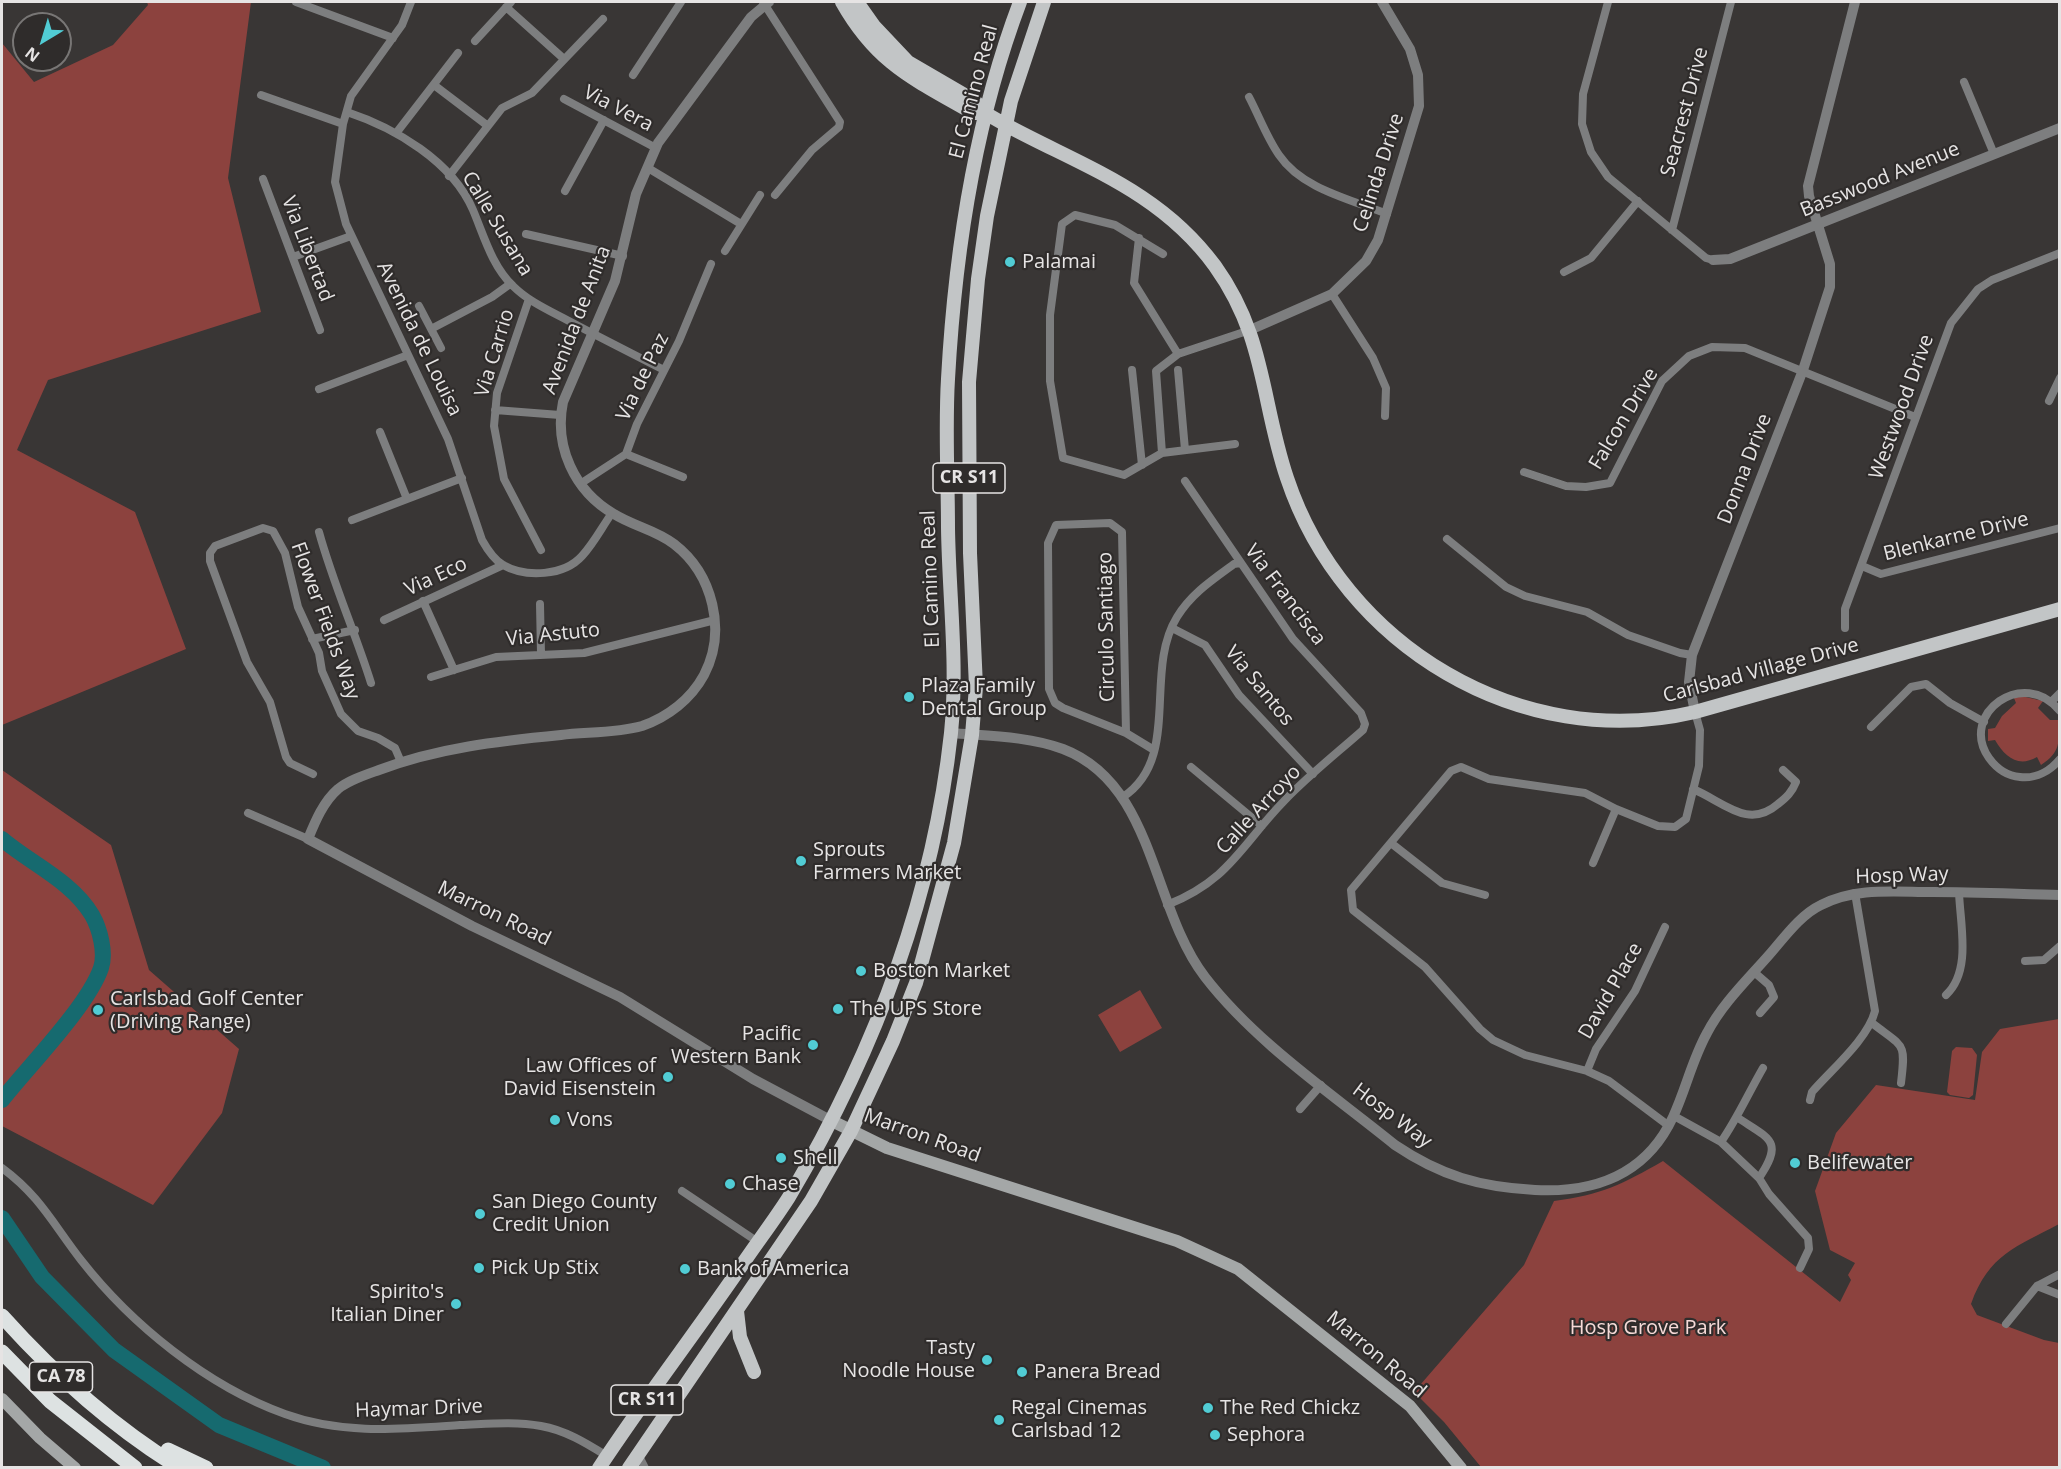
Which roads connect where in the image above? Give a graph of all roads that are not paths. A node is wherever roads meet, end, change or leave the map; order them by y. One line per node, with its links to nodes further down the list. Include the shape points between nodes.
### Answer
1 (296, 2): 15 (street)
2 (411, 2): 15 (street, Avenida de Louisa)
3 (681, 2): 19 (street)
4 (766, 2): 33 (street, Avenida de Anita); 40 (street, via 839,119 839,127 812,150)
5 (842, 2): 26 (main road, Carlsbad Village Drive, via 859,28 898,70 973,113)
6 (857, 2): 26 (main road, Carlsbad Village Drive, via 908,62 975,101)
7 (1020, 2): 26 (main road, El Camino Real / CR S11)
8 (1044, 2): 29 (main road, El Camino Real / CR S11)
9 (1382, 2): 42 (street, Celinda Drive, via 1410,49 1418,75 1419,106)
10 (1608, 2): 41 (street, via 1583,94 1582,124 1598,164)
11 (1731, 2): 45 (street, Seacrest Drive)
12 (1855, 2): 44 (street, Donna Drive, via 1808,186)
13 (509, 4): 16 (street); 18 (street)
14 (603, 19): 18 (street)
15 (393, 38): 25 (street, Avenida de Louisa, via 364,75 351,96)
16 (475, 41)
17 (458, 53): 21 (street)
18 (564, 59): 30 (street, via 532,93 502,108)
19 (633, 75)
20 (1964, 82): 34 (street)
21 (434, 85): 30 (street); 32 (street)
22 (261, 95): 28 (street)
23 (1249, 97): 42 (street, via 1278,154 1292,171 1319,188)
24 (564, 99): 27 (street, Via Vera)
25 (347, 112): 28 (street, Avenida de Louisa); 32 (street, Calle Susana)
26 (985, 113): 29 (main road, Carlsbad Village Drive); 121 (main road, El Camino Real / CR S11, via 960,248 948,381 948,554 954,687)
27 (604, 120): 33 (street, Via Vera); 38 (street)
28 (343, 124): 47 (street, Avenida de Louisa, via 335,182)
29 (1005, 125): 63 (main road, Carlsbad Village Drive, via 1108,175 1166,213 1215,266); 123 (main road, El Camino Real / CR S11, via 978,279 969,382 976,687)
30 (488, 126): 36 (street)
31 (2060, 128): 34 (street, Basswood Avenue)
32 (397, 132): 36 (street, Calle Susana, via 427,153)
33 (656, 148): 35 (street, Avenida de Anita)
34 (1994, 154): 44 (street, Basswood Avenue)
35 (648, 168): 43 (street); 52 (street, Avenida de Anita, via 636,194)
36 (449, 176): 57 (street, Calle Susana, via 472,206 492,256)
37 (262, 179): 53 (street, Via Libertad)
38 (565, 191)
39 (760, 195): 43 (street)
40 (775, 195)
41 (1638, 201): 45 (street); 56 (street, via 1591,258)
42 (1387, 214): 58 (street, Celinda Drive, via 1366,261)
43 (741, 225): 49 (street)
44 (1817, 225): 54 (street, Basswood Avenue, via 1730,260); 71 (street, Donna Drive, via 1830,264 1830,287)
45 (1672, 230): 54 (street)
46 (526, 234): 52 (street)
47 (351, 236): 53 (street); 67 (street, Avenida de Louisa)
48 (1139, 238): 51 (street); 66 (street, via 1134,283); 84 (street, via 1115,225 1075,215 1062,224 1050,315 1050,370 1064,458 1124,475)
49 (725, 251)
50 (2060, 253): 78 (street, Westwood Drive, via 1992,280 1966,301 1951,323)
51 (1163, 254)
52 (623, 256): 64 (street, Avenida de Anita)
53 (293, 257): 62 (street, Via Libertad)
54 (1713, 260)
55 (711, 264): 68 (street, Via de Paz)
56 (1564, 272)
57 (510, 284): 59 (street, Calle Susana); 61 (street)
58 (1332, 294): 63 (street, Celinda Drive); 77 (street, via 1382,378 1386,388)
59 (529, 299): 64 (street, Calle Susana); 75 (street, Via Carrio, via 497,393)
60 (419, 306): 61 (street)
61 (431, 329): 65 (street)
62 (320, 330)
63 (1250, 330): 66 (street); 117 (main road, Carlsbad Village Drive, via 1284,467 1308,529 1347,589 1390,634 1421,659 1457,680 1530,709 1585,720 1623,721)
64 (592, 333): 68 (street, Calle Susana); 76 (street, Avenida de Anita)
65 (441, 348)
66 (1178, 354): 82 (street, via 1156,371)
67 (408, 355): 73 (street); 87 (street, Avenida de Louisa, via 440,419)
68 (664, 370): 83 (street, Via de Paz)
69 (1132, 370): 84 (street)
70 (1178, 370): 81 (street)
71 (1803, 370): 78 (street, Falcon Drive); 85 (street, Falcon Drive, via 1746,348 1712,347 1689,356 1662,381 1610,483 1566,486); 110 (street, Donna Drive)
72 (2060, 378): 74 (street)
73 (320, 389)
74 (2049, 401)
75 (495, 410): 76 (street); 96 (street, Via Carrio, via 494,426 504,478)
76 (560, 415): 89 (street, Avenida de Anita, via 562,446)
77 (1385, 416)
78 (1914, 417): 99 (street, Westwood Drive)
79 (380, 432): 90 (street)
80 (1235, 444): 81 (street)
81 (1185, 450): 82 (street)
82 (1162, 453): 84 (street)
83 (626, 454): 86 (street); 89 (street)
84 (1142, 465)
85 (1524, 472)
86 (683, 477)
87 (462, 478): 90 (street); 98 (street, Avenida de Louisa, via 482,540 491,555)
88 (1185, 481): 97 (street, Via Francisca)
89 (580, 484): 91 (street, Avenida de Anita)
90 (407, 499): 92 (street)
91 (612, 513): 98 (street, via 581,558 559,570 526,573); 104 (street, Avenida de Anita, via 675,545 696,567 706,585)
92 (352, 520)
93 (2060, 528): 99 (street, Blenkarne Drive, via 1881,574)
94 (319, 532): 107 (street, via 333,583)
95 (1447, 539): 110 (street, via 1506,587 1525,596 1587,612 1628,635)
96 (541, 550)
97 (1240, 563): 105 (street, via 1198,590); 119 (street, Via Francisca, via 1293,639 1361,713)
98 (503, 564): 100 (street, Via Eco)
99 (1862, 566): 106 (street, Westwood Drive, via 1845,609)
100 (423, 601): 103 (street, Via Eco); 111 (street)
101 (540, 604): 109 (street)
102 (2060, 609): 117 (main road, Carlsbad Village Drive)
103 (384, 620)
104 (715, 620): 109 (street, Via Astuto, via 584,652); 126 (street, Avenida de Anita, via 704,675 682,703 656,720 629,728 443,750)
105 (1172, 628): 124 (street, via 1164,653); 130 (street, Via Santos, via 1205,645 1239,694)
106 (1845, 628)
107 (355, 630): 108 (street); 113 (street)
108 (312, 639): 126 (street, Flower Fields Way, via 341,714 358,731 395,748); 129 (street, Flower Fields Way, via 298,607 285,553 273,531 263,528 215,546 210,561 247,662 270,702 286,757)
109 (541, 654): 111 (street, Via Astuto, via 496,657)
110 (1692, 655): 117 (street, Donna Drive, via 1689,682)
111 (454, 670): 112 (street, Via Astuto)
112 (431, 677)
113 (371, 683)
114 (2060, 693): 115 (street)
115 (2051, 702): 116 (street); 118 (street, via 2033,693 2013,694 1997,702)
116 (2060, 711)
117 (1695, 712): 131 (street, Donna Drive, via 1700,730 1699,766)
118 (1984, 722): 120 (street, via 1926,684 1911,687); 125 (street, via 1982,742 1986,754 2006,773 2038,775)
119 (1365, 724): 130 (street, Calle Arroyo)
120 (1870, 727)
121 (951, 733): 123 (street, Hosp Way); 158 (main road, El Camino Real / CR S11, via 933,838 896,976)
122 (1125, 733): 122 (street, Circulo Santiago, via 1122,531 1110,523 1056,525 1048,543 1049,689 1055,703 1063,708); 124 (street)
123 (972, 735): 132 (street, Hosp Way, via 1061,748 1093,766); 160 (main road, El Camino Real / CR S11, via 954,843 916,983)
124 (1154, 750): 132 (street, via 1150,768 1135,789)
125 (2060, 759)
126 (401, 762): 136 (street, Avenida de Anita, via 339,788 320,813)
127 (1191, 767): 135 (street)
128 (1783, 770): 131 (street, via 1796,782 1792,792 1766,814 1745,816)
129 (313, 774)
130 (1314, 774): 135 (street, Calle Arroyo)
131 (1693, 789): 133 (street, Donna Drive, via 1686,819 1675,827 1658,826)
132 (1123, 797): 143 (street, Hosp Way)
133 (1616, 809): 137 (street, via 1584,793 1489,779 1461,767 1451,771); 138 (street)
134 (248, 813): 136 (street, Marron Road)
135 (1262, 826): 143 (street, Calle Arroyo, via 1232,865 1194,895)
136 (308, 839): 158 (street, Marron Road, via 472,927 620,997 753,1079)
137 (1391, 843): 141 (street, via 1442,883); 152 (street, via 1351,890 1353,910 1425,968 1493,1040 1525,1055)
138 (1593, 863)
139 (1959, 892): 140 (street, Hosp Way); 142 (street, Hosp Way); 148 (street, via 1961,968 1954,987)
140 (1855, 893): 147 (street, Hosp Way, via 1810,912); 150 (street, via 1875,1011)
141 (1485, 895)
142 (2060, 895)
143 (1167, 905): 154 (street, Hosp Way, via 1205,978 1259,1034)
144 (1665, 927): 152 (street, David Place, via 1635,991 1596,1049)
145 (2060, 946): 146 (street, via 2044,960)
146 (2025, 961)
147 (1754, 972): 149 (street, via 1769,985 1774,997); 159 (street, Hosp Way, via 1707,1031)
148 (1946, 995)
149 (1760, 1013)
150 (1872, 1023): 153 (street, via 1905,1053); 155 (street, via 1812,1092)
151 (1763, 1068): 157 (street)
152 (1587, 1071): 159 (street, via 1617,1085)
153 (1901, 1083)
154 (1321, 1085): 156 (street); 159 (street, Hosp Way, via 1419,1161 1459,1179 1500,1188 1566,1191 1604,1183 1632,1168 1655,1146)
155 (1810, 1100)
156 (1300, 1109)
157 (1738, 1118): 161 (street); 163 (street, via 1772,1146 1772,1158)
158 (832, 1121): 160 (main road, Marron Road); 165 (main road, El Camino Real / CR S11)
159 (1671, 1121): 161 (street)
160 (851, 1131): 170 (main road, El Camino Real / CR S11, via 811,1201); 185 (main road, Marron Road, via 887,1148 1177,1241 1230,1264 1403,1400)
161 (1721, 1142): 163 (street)
162 (2, 1168): 178 (street, Haymar Drive, via 38,1199 80,1258 124,1308 182,1357 268,1406 313,1423 366,1431 512,1422 542,1426 564,1432)
163 (1759, 1178): 166 (street, via 1808,1238 1809,1249)
164 (682, 1191): 165 (street)
165 (758, 1242): 178 (main road, El Camino Real / CR S11)
166 (1800, 1268)
167 (2060, 1274): 168 (street)
168 (2037, 1286): 169 (street); 172 (street)
169 (2060, 1295)
170 (738, 1311): 174 (main road, via 740,1336); 177 (main road, El Camino Real / CR S11)
171 (2, 1316): 176 (highway, CA 78, via 47,1366)
172 (2006, 1324)
173 (2, 1352): 179 (highway, CA 78, via 50,1401)
174 (754, 1372)
175 (3, 1405): 180 (main road)
176 (126, 1431): 181 (highway, CA 78); 182 (highway)
177 (638, 1454): 183 (main road, El Camino Real / CR S11); 184 (street)
178 (603, 1462)
179 (129, 1465)
180 (75, 1467)
181 (180, 1467)
182 (206, 1467)
183 (629, 1467)
184 (645, 1467)
185 (1461, 1467)

